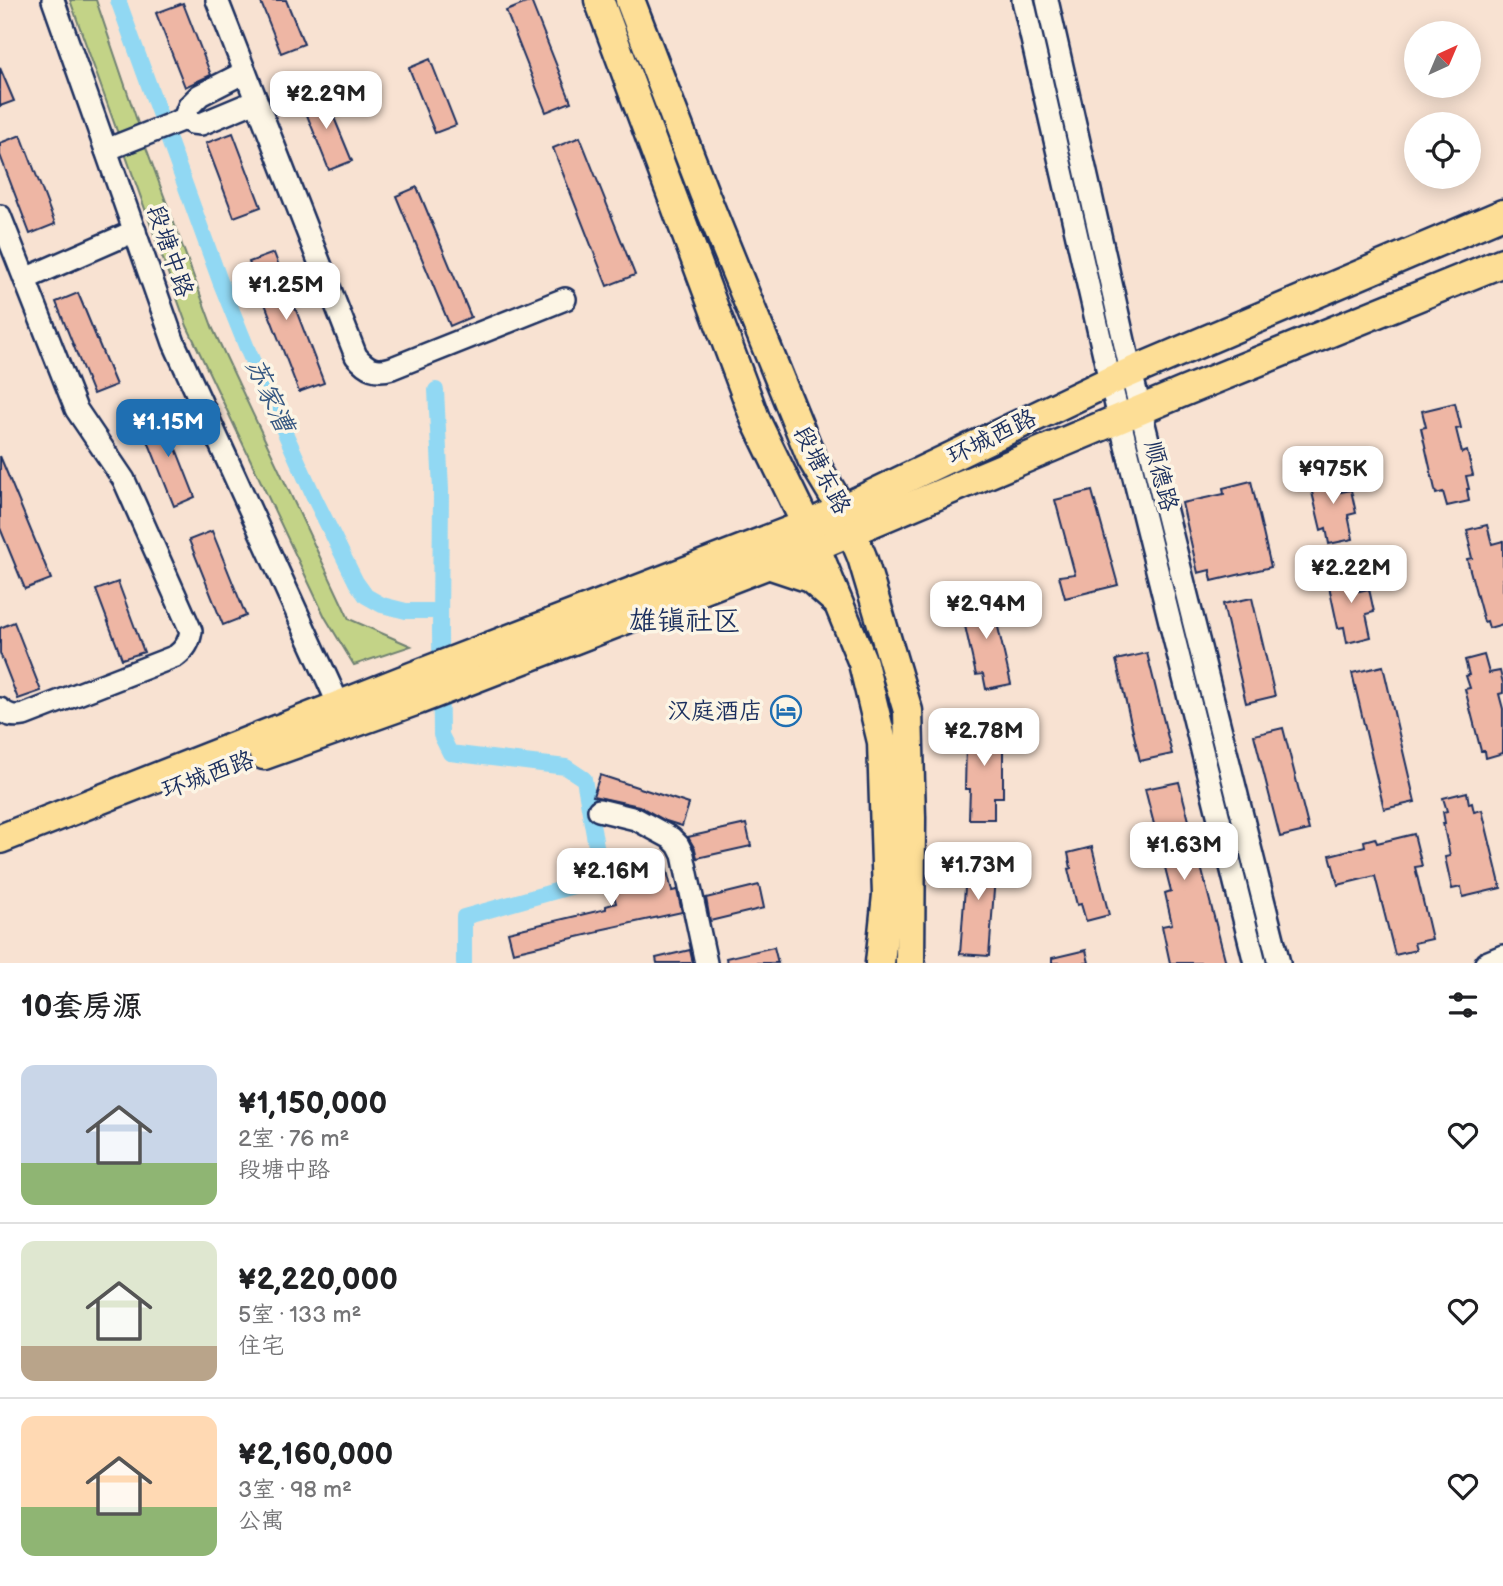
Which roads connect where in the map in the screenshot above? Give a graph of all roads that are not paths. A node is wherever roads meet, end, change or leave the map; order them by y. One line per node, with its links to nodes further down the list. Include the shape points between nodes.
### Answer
1 (53, 0): 10 (street, 段塘中路)
2 (217, 0): 7 (street)
3 (599, 0): 20 (main road, 段塘东路, via 756,421)
4 (630, 0): 19 (main road, 段塘东路, via 812,459)
5 (1023, 0): 17 (street, 顺德路)
6 (1047, 0): 17 (street, 顺德路)
7 (245, 72): 8 (street); 9 (street, via 193,100)
8 (256, 101): 9 (street, via 201,124); 16 (street, via 363,364 373,370 392,368)
9 (184, 119): 10 (street)
10 (106, 150): 13 (street, 段塘中路)
11 (1500, 215): 17 (main road, 环城西路)
12 (0, 216): 15 (street)
13 (135, 231): 15 (street); 25 (street, 段塘中路, via 174,343)
14 (1503, 262): 18 (main road, 环城西路)
15 (25, 279): 26 (street, via 76,409 124,480 191,631 184,650 176,656 24,715 15,717)
16 (565, 299)
17 (1121, 376): 18 (street, 顺德路); 19 (main road, 环城西路)
18 (1130, 414): 19 (main road, 环城西路); 34 (street, 顺德路); 35 (street, 顺德路)
19 (847, 520): 20 (main road, 环城西路); 33 (main road, 段塘东路, via 908,711)
20 (811, 535): 21 (main road, 环城西路); 22 (main road, 段塘东路); 23 (main road, 环城西路)
21 (768, 564): 22 (main road, via 810,578); 23 (main road, 环城西路)
22 (836, 601): 32 (main road, 段塘东路, via 863,663 882,742 887,895)
23 (484, 661): 24 (main road)
24 (415, 688): 25 (main road, 环城西路); 29 (main road, 环城西路, via 83,820)
25 (339, 705): 28 (main road, 环城西路)
26 (0, 709)
27 (598, 810): 31 (street, via 636,819 678,845)
28 (0, 839)
29 (0, 858)
30 (1503, 956): 36 (street)
31 (706, 963)
32 (880, 963)
33 (910, 963)
34 (1255, 963)
35 (1279, 963)
36 (1486, 963)

